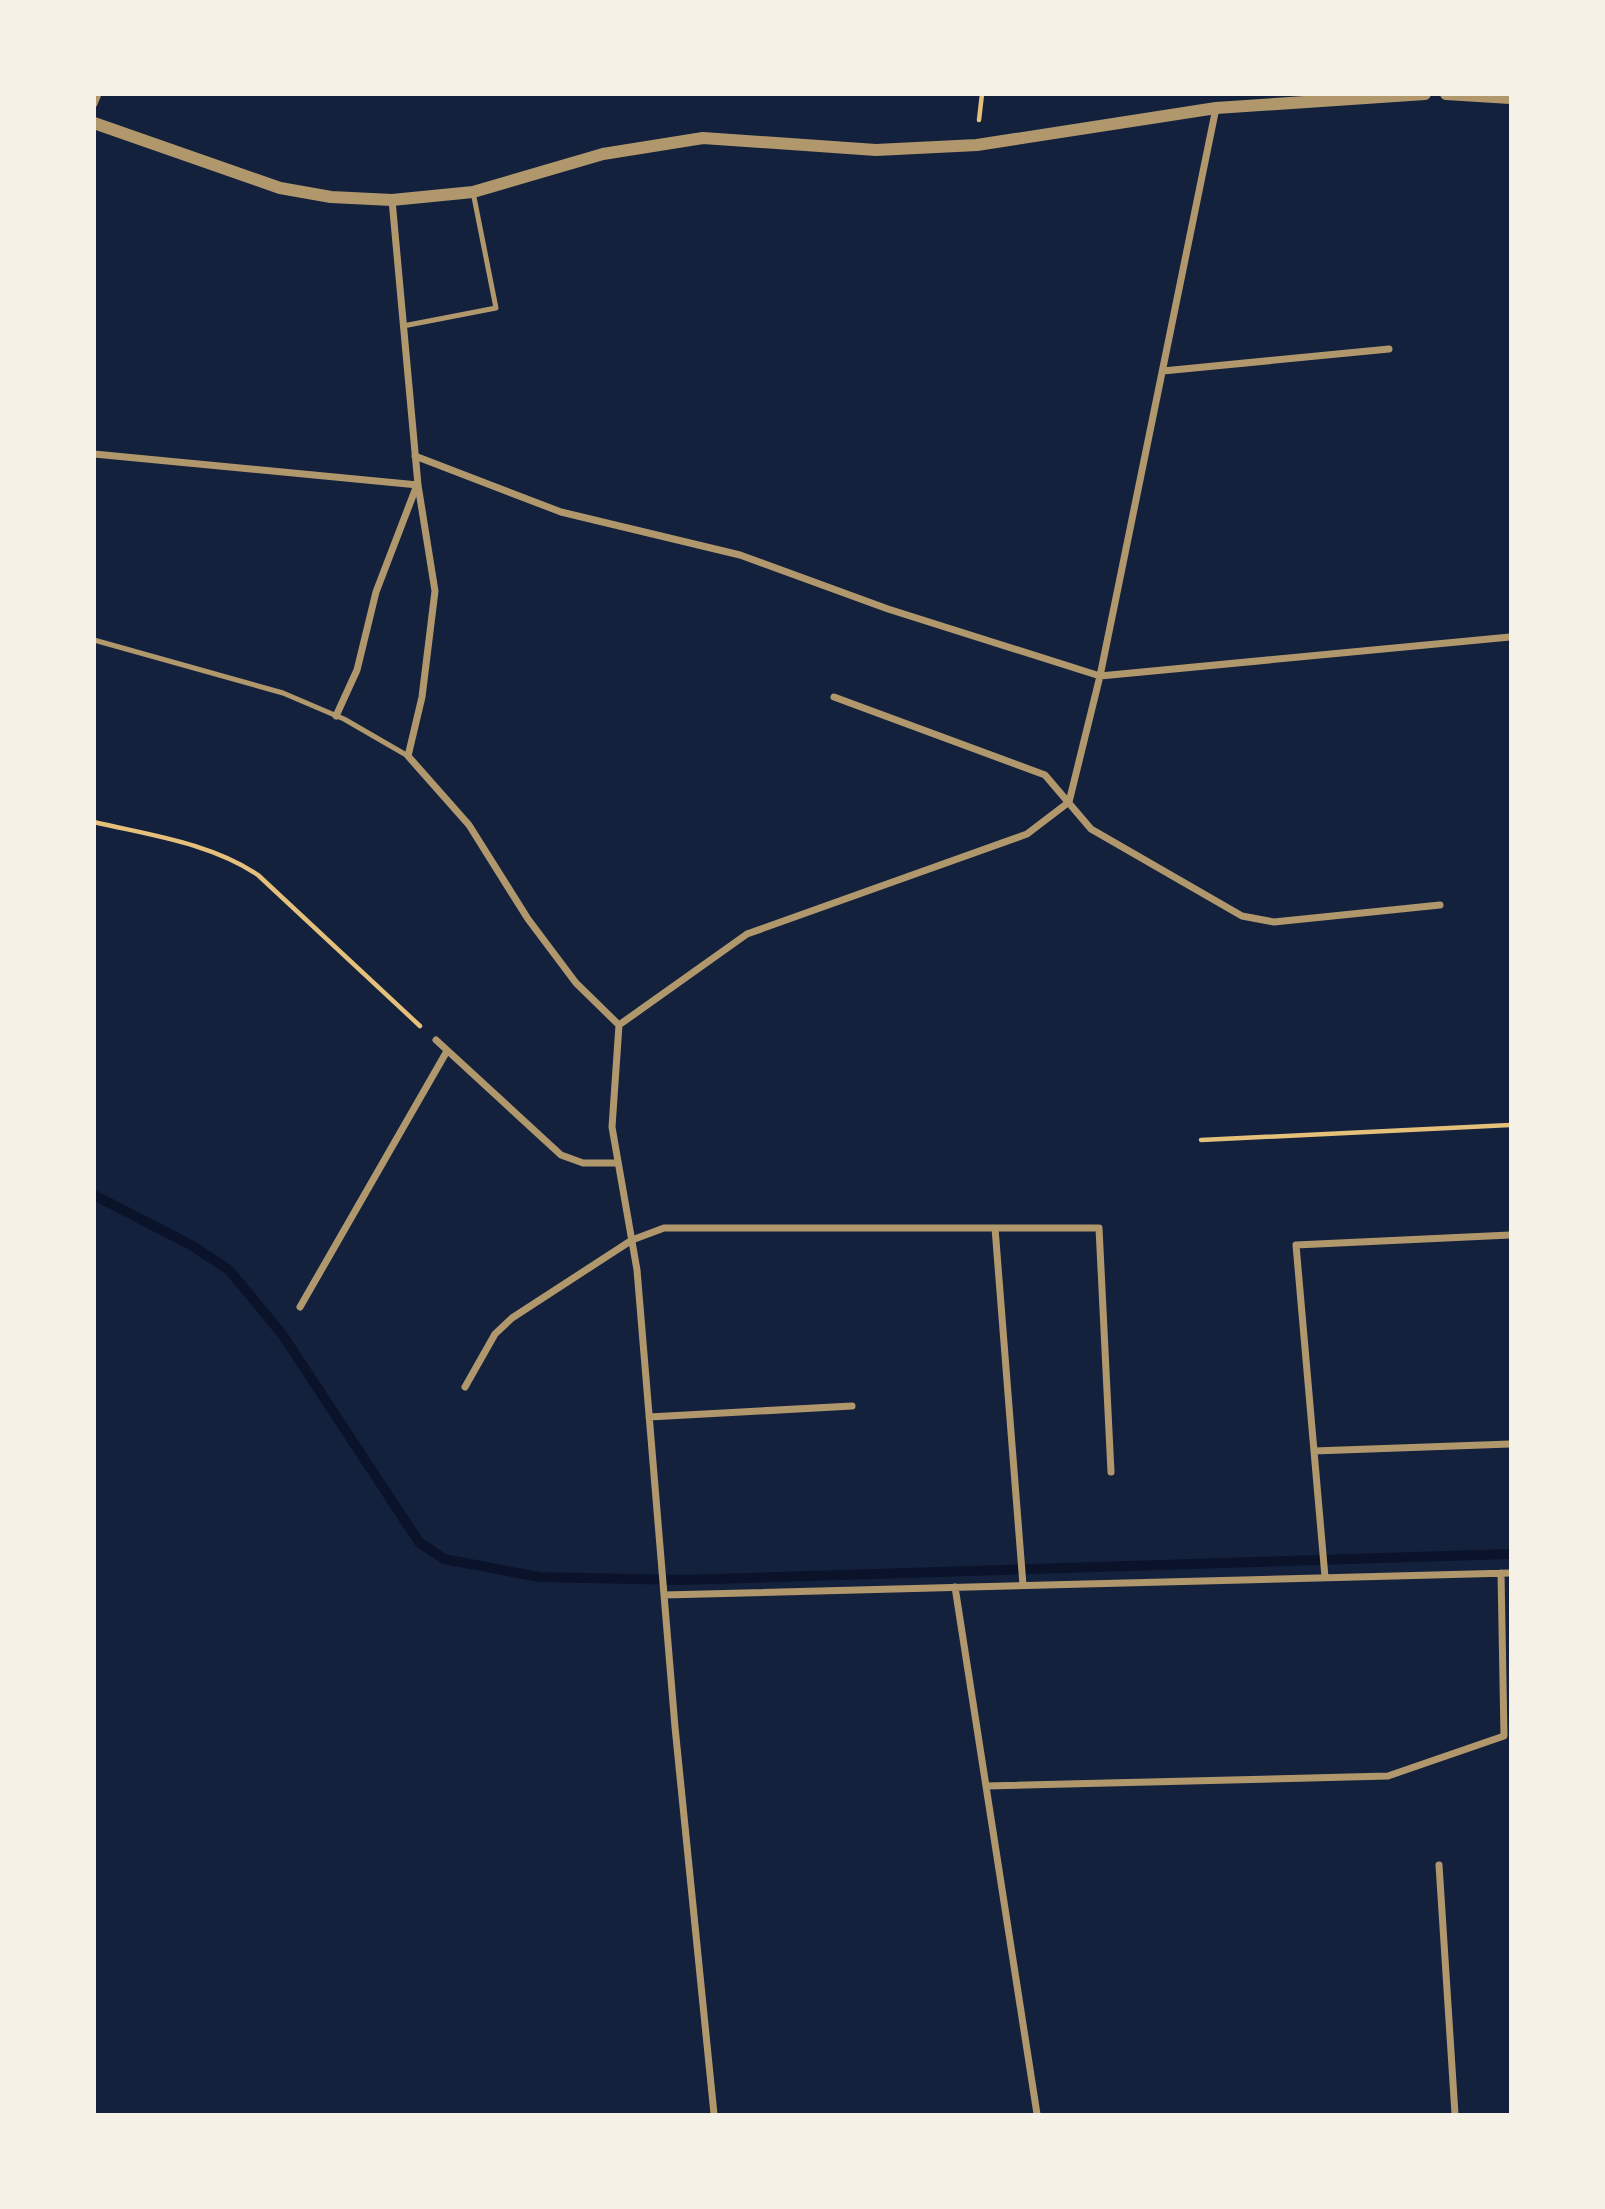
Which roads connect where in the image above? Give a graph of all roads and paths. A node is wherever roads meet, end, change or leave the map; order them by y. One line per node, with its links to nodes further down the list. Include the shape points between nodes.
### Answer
1 (98, 94): 5 (street)
2 (1425, 94): 6 (street)
3 (1446, 94): 4 (street)
4 (1510, 98)
5 (94, 104)
6 (1216, 108): 8 (street, via 977,145 876,150 703,138 603,154); 12 (street)
7 (94, 123): 9 (street, via 281,188 331,197)
8 (473, 192): 9 (street); 10 (lane, via 496,308)
9 (392, 200): 10 (street)
10 (403, 326): 14 (street)
11 (1389, 349): 12 (street)
12 (1163, 371): 18 (street)
13 (94, 454): 15 (street)
14 (415, 456): 15 (street); 18 (street, via 561,512 740,555 888,609)
15 (418, 485): 20 (street, via 376,592 356,670); 21 (street, via 435,592 422,697)
16 (1510, 637): 18 (street)
17 (94, 640): 20 (lane, via 283,694)
18 (1100, 676): 22 (street)
19 (834, 696): 22 (street, via 1045,775)
20 (336, 716): 21 (lane)
21 (408, 756): 25 (street, via 469,825 528,919 576,983)
22 (1069, 802): 24 (street, via 1091,829 1242,916 1274,922); 25 (street, via 1027,834 747,934)
23 (94, 822): 26 (path, via 237,860 258,874)
24 (1440, 905)
25 (619, 1025): 30 (street, via 612,1127)
26 (436, 1040): 27 (street)
27 (447, 1051): 30 (street, via 561,1154 583,1163); 34 (street)
28 (1510, 1125): 29 (path)
29 (1201, 1140)
30 (618, 1163): 33 (street)
31 (995, 1228): 33 (street, via 664,1228); 40 (street, via 1099,1228); 44 (street)
32 (1510, 1235): 39 (street, via 1296,1245)
33 (632, 1240): 35 (street, via 512,1318 495,1334); 37 (street)
34 (300, 1307)
35 (465, 1387)
36 (852, 1406): 37 (street)
37 (649, 1417): 46 (street)
38 (1510, 1444): 39 (street)
39 (1314, 1451): 43 (street)
40 (1111, 1472)
41 (1501, 1573): 42 (street); 43 (street); 47 (street, via 1504,1736 1388,1776)
42 (1510, 1573)
43 (1325, 1577): 44 (street)
44 (1023, 1585): 45 (street)
45 (955, 1587): 46 (street); 47 (street)
46 (664, 1595): 49 (street)
47 (986, 1786): 50 (street)
48 (1439, 1865): 51 (street)
49 (714, 2115)
50 (1037, 2115)
51 (1455, 2115)

